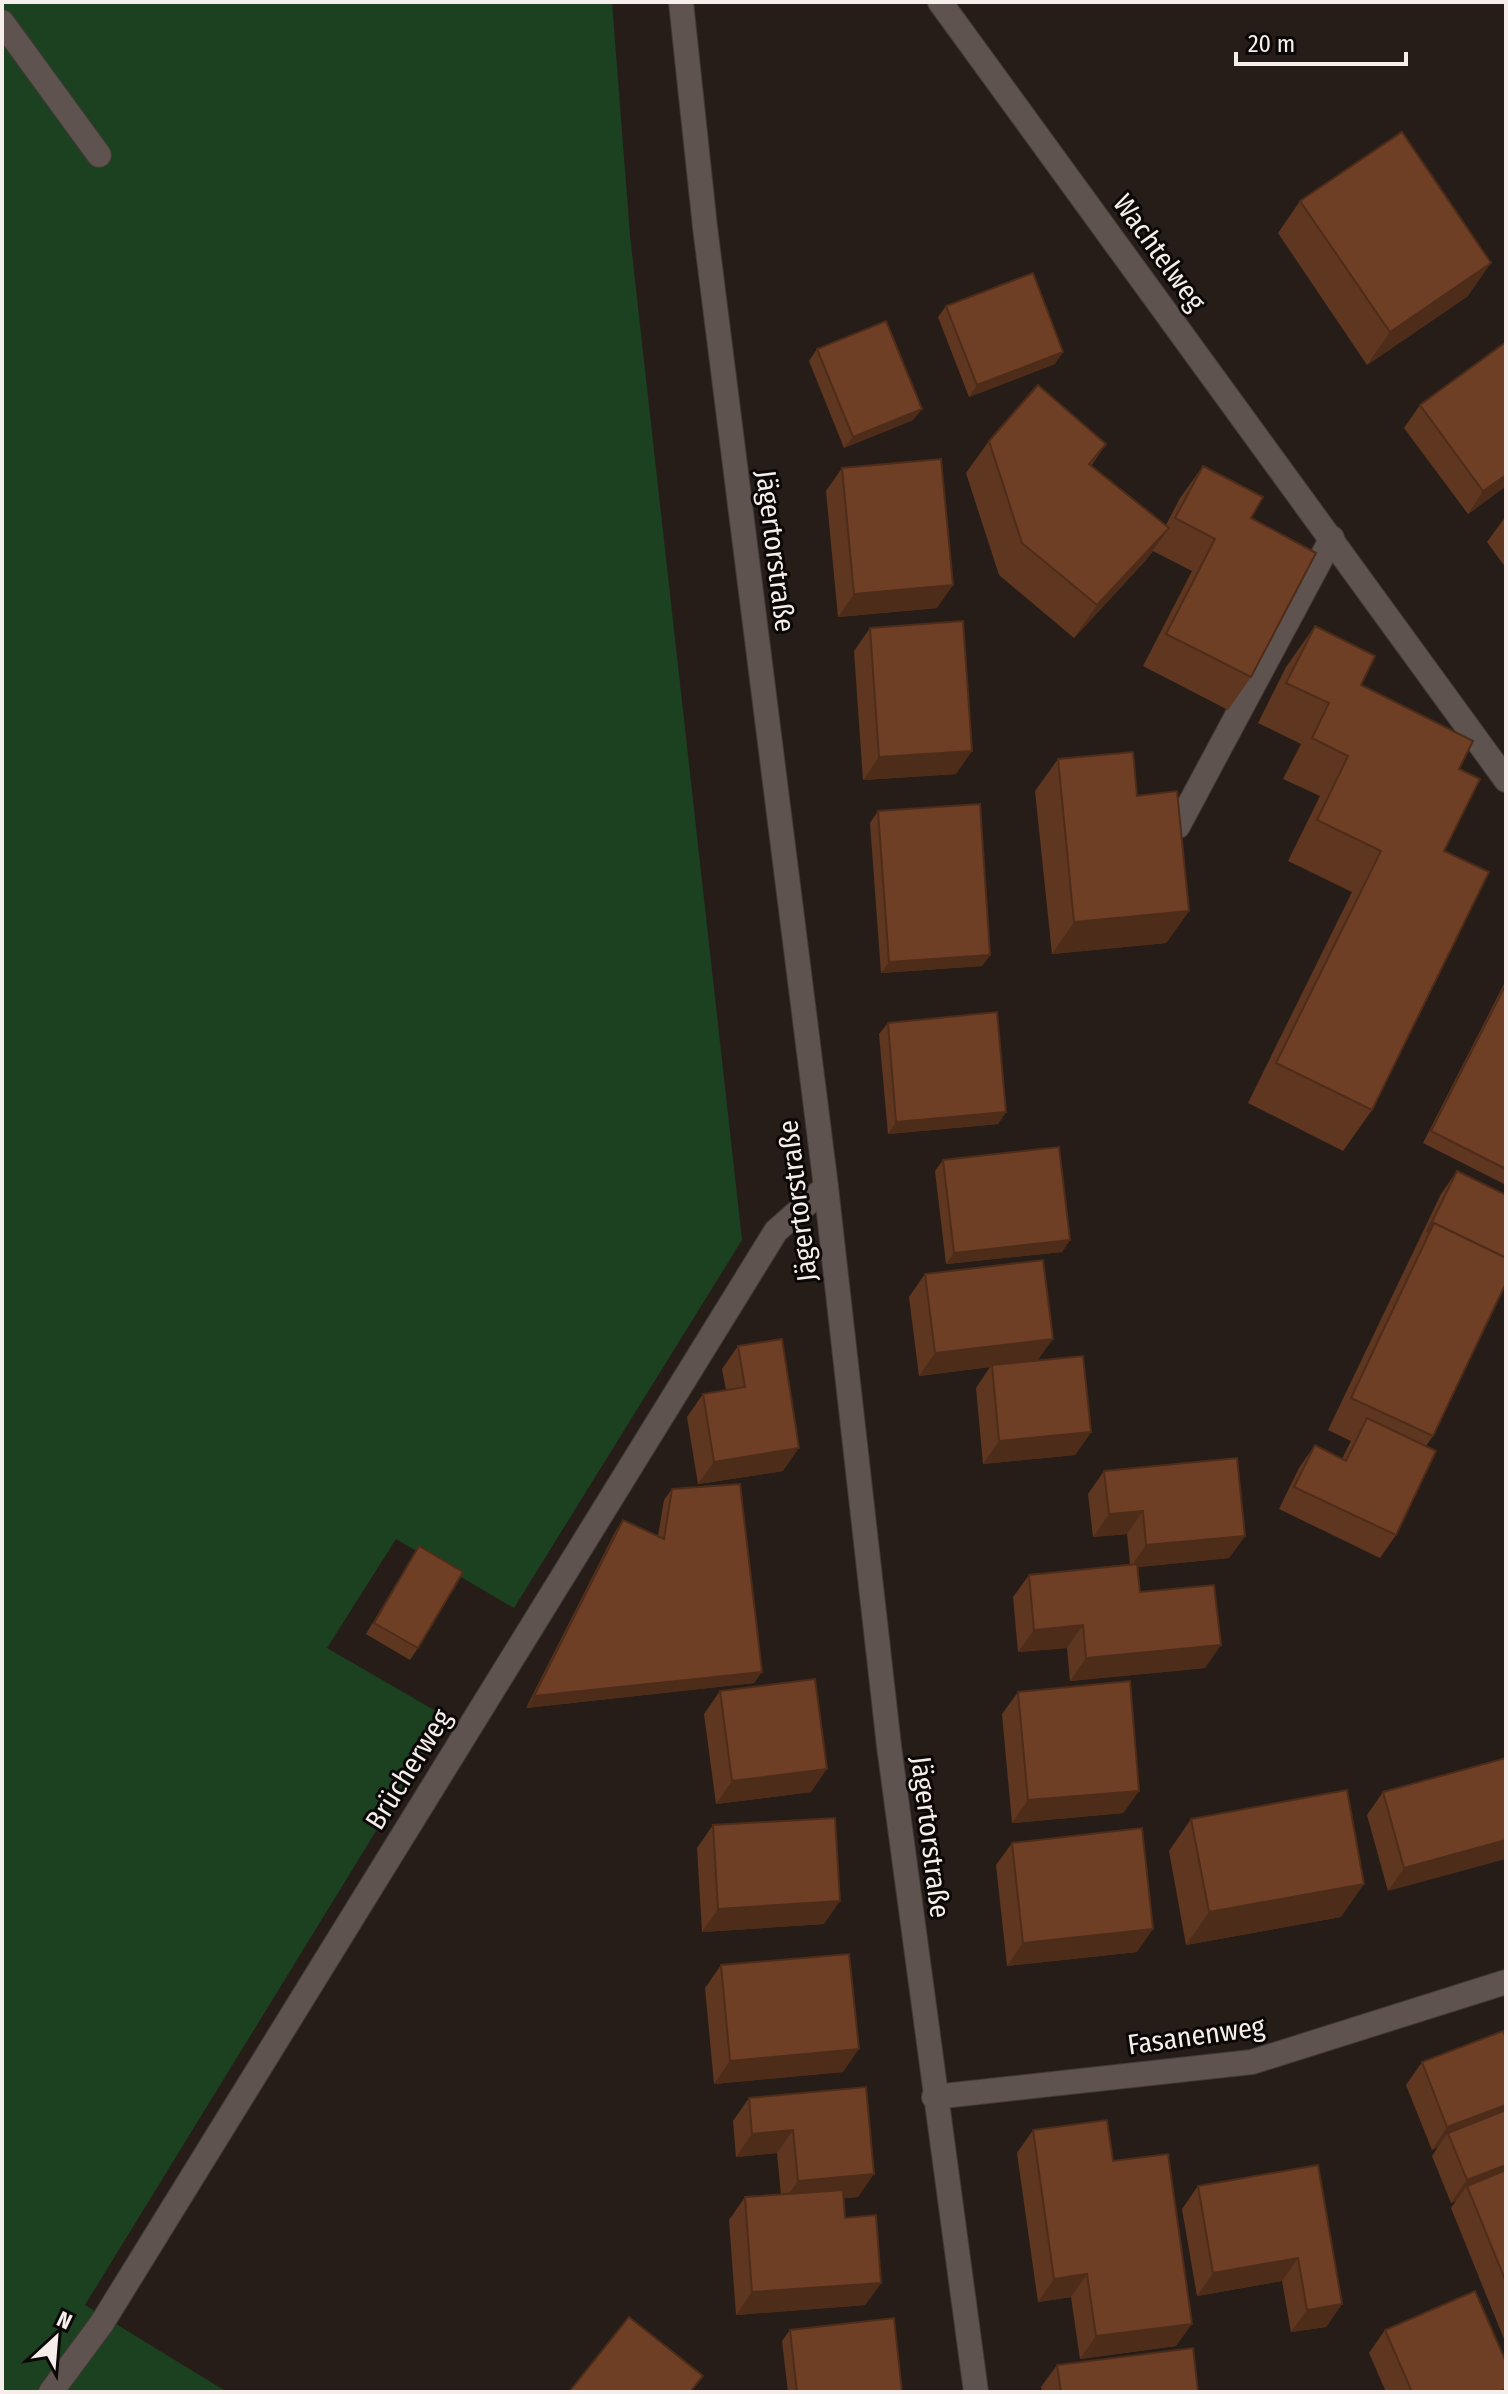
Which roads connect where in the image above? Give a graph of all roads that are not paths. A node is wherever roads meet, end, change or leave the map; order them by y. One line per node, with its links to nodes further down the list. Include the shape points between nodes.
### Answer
1 (681, 2): 8 (street, Jägertorstraße)
2 (940, 2): 5 (street, Wachtelweg)
3 (2, 22): 4 (street)
4 (99, 155)
5 (1332, 538): 6 (street, Wachtelweg); 7 (street)
6 (1506, 780)
7 (1178, 826)
8 (826, 1187): 10 (street, Jägertorstraße); 11 (street, Brücherweg, via 776,1231 111,2309)
9 (1506, 1982): 10 (street, Fasanenweg, via 1252,2062)
10 (934, 2097): 12 (street, Jägertorstraße)
11 (51, 2392)
12 (976, 2392)

